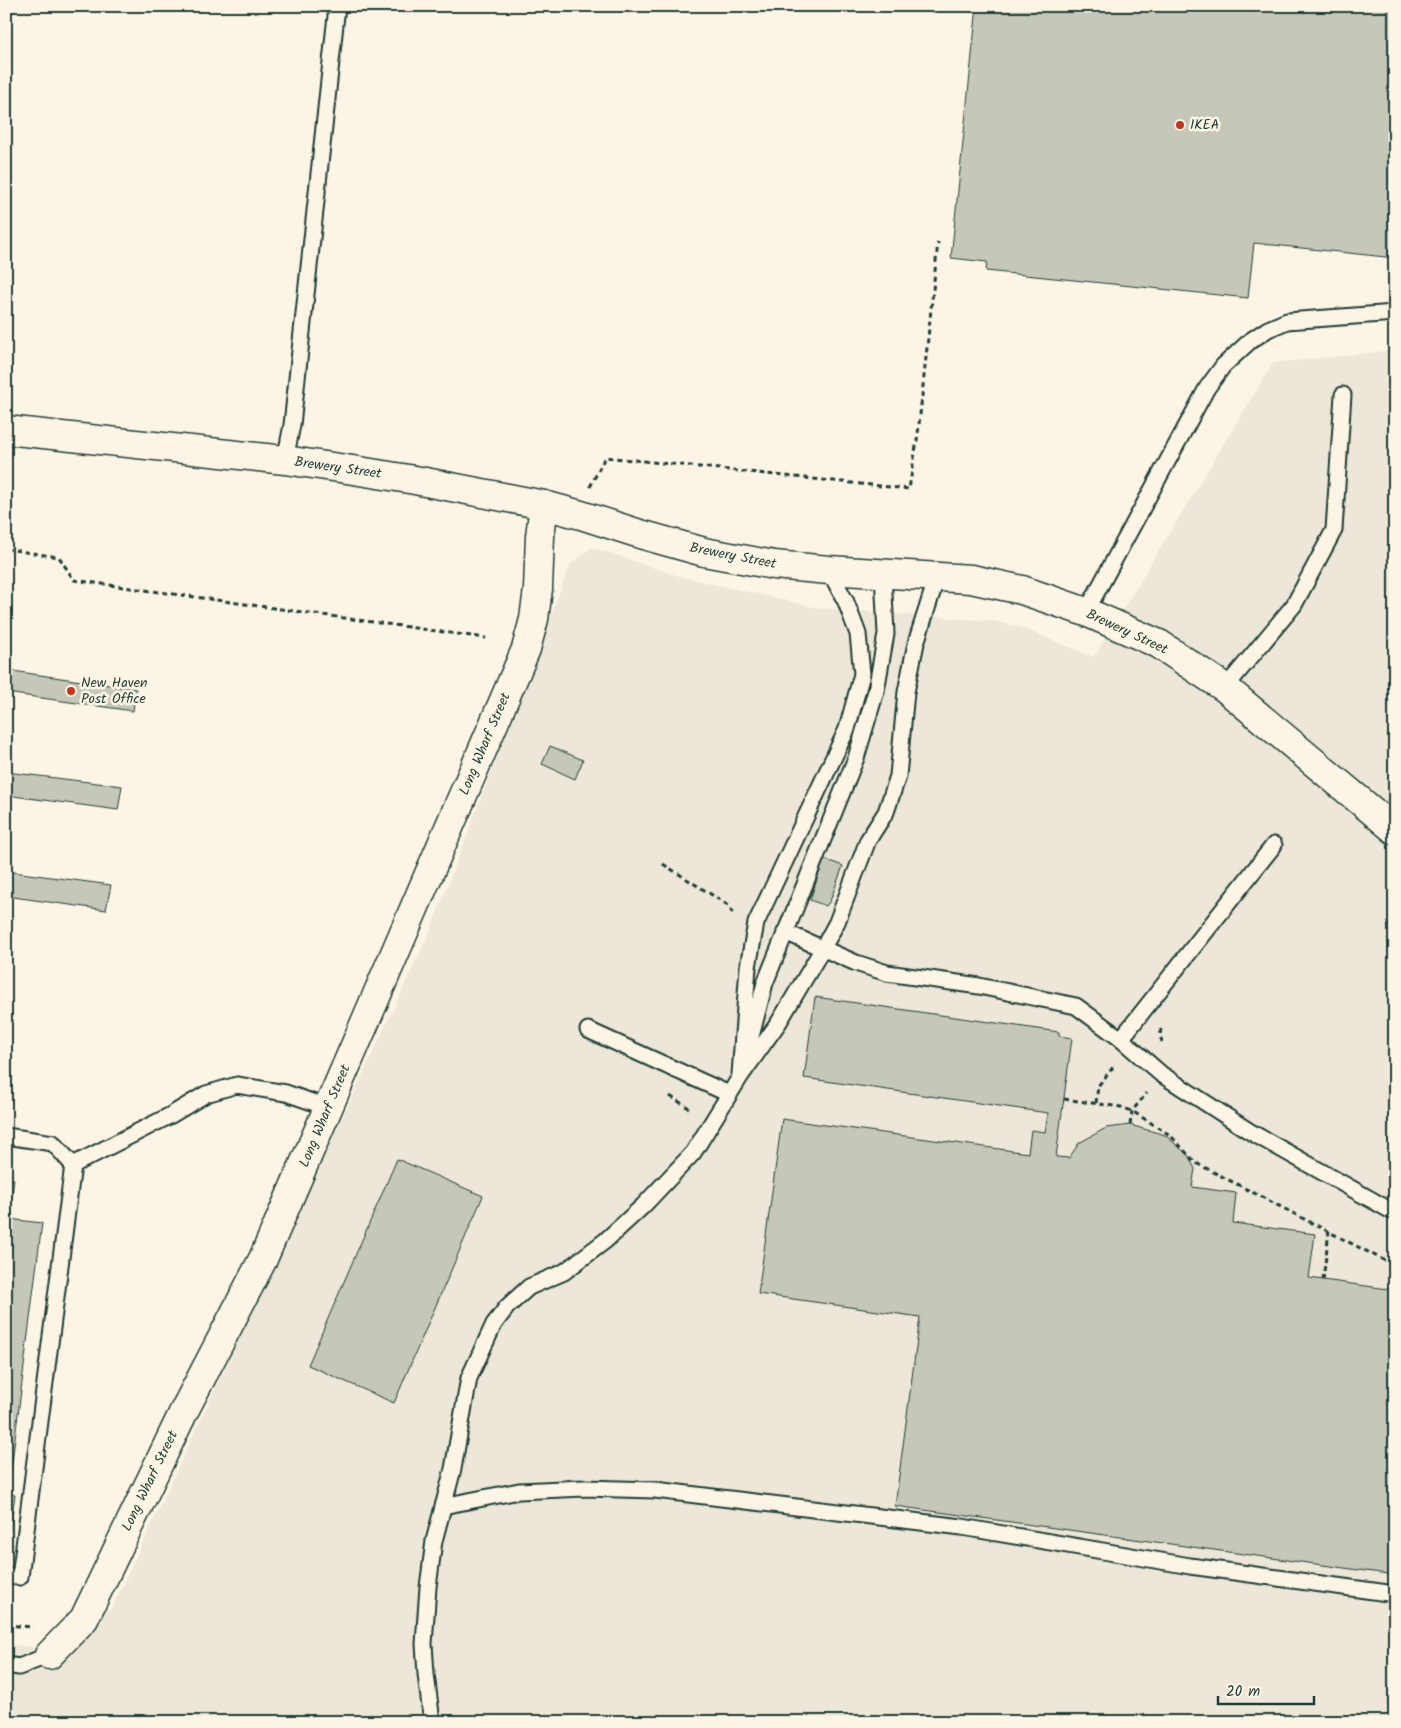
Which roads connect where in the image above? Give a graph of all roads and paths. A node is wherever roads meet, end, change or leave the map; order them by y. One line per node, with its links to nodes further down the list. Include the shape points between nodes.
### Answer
1 (337, 6): 6 (lane, via 292,425)
2 (938, 242): 7 (path, via 909,490 605,457)
3 (1395, 313): 13 (lane, via 1287,321 1250,341 1223,366 1207,388)
4 (1342, 395): 15 (lane, via 1334,530 1294,605)
5 (6, 430): 6 (street, Brewery Street)
6 (284, 460): 8 (street, Brewery Street, via 415,480)
7 (590, 487)
8 (544, 506): 10 (street, Brewery Street, via 704,552 774,565); 34 (street, Long Wharf Street, via 538,589 526,649)
9 (6, 549): 14 (path, via 59,557 74,580)
10 (829, 570): 11 (street, Brewery Street); 27 (lane, via 858,634 862,674 847,729 756,922 748,967)
11 (883, 573): 12 (street, Brewery Street); 20 (lane, via 886,634 876,691 856,758)
12 (937, 576): 13 (street, Brewery Street, via 971,579 1022,590); 21 (lane, via 916,643 906,692 898,776 886,812 868,840 837,922)
13 (1086, 612): 15 (street, Brewery Street, via 1159,644)
14 (486, 638)
15 (1225, 688): 16 (street, Brewery Street)
16 (1395, 830)
17 (1274, 845): 24 (lane)
18 (663, 864): 19 (path, via 728,905)
19 (735, 918)
20 (785, 932): 21 (lane); 27 (lane, via 765,983)
21 (823, 948): 24 (lane, via 887,973 979,986 1076,1006); 27 (lane, via 779,1022)
22 (1163, 1023): 25 (path, via 1160,1035)
23 (588, 1030): 30 (lane)
24 (1121, 1039): 39 (lane, via 1161,1074 1249,1131)
25 (1163, 1045)
26 (1120, 1071): 33 (path, via 1112,1065 1098,1086)
27 (740, 1077): 30 (lane)
28 (1140, 1087): 29 (path)
29 (1147, 1092): 31 (path); 35 (path)
30 (730, 1094): 43 (lane, via 693,1153 643,1206 564,1272 529,1287 494,1324 469,1378 458,1446)
31 (1152, 1097)
32 (1064, 1099): 33 (path)
33 (1096, 1104): 35 (path)
34 (328, 1108): 38 (lane, via 286,1093 237,1085 206,1094 171,1116); 46 (street, Long Wharf Street, via 263,1259 184,1411 84,1619)
35 (1132, 1111): 36 (path); 40 (path, via 1170,1134 1196,1163)
36 (1130, 1125)
37 (6, 1136): 38 (lane, via 53,1143)
38 (73, 1165): 44 (lane, via 20,1577)
39 (1395, 1213)
40 (1329, 1231): 41 (path); 42 (path)
41 (1395, 1266)
42 (1323, 1280)
43 (443, 1506): 45 (lane, via 519,1491 584,1488 655,1490 962,1527 1190,1566); 48 (lane, via 430,1564 424,1626)
44 (6, 1576)
45 (1395, 1594)
46 (49, 1656): 47 (lane, Long Wharf Street, via 19,1667)
47 (6, 1665)
48 (433, 1722)

